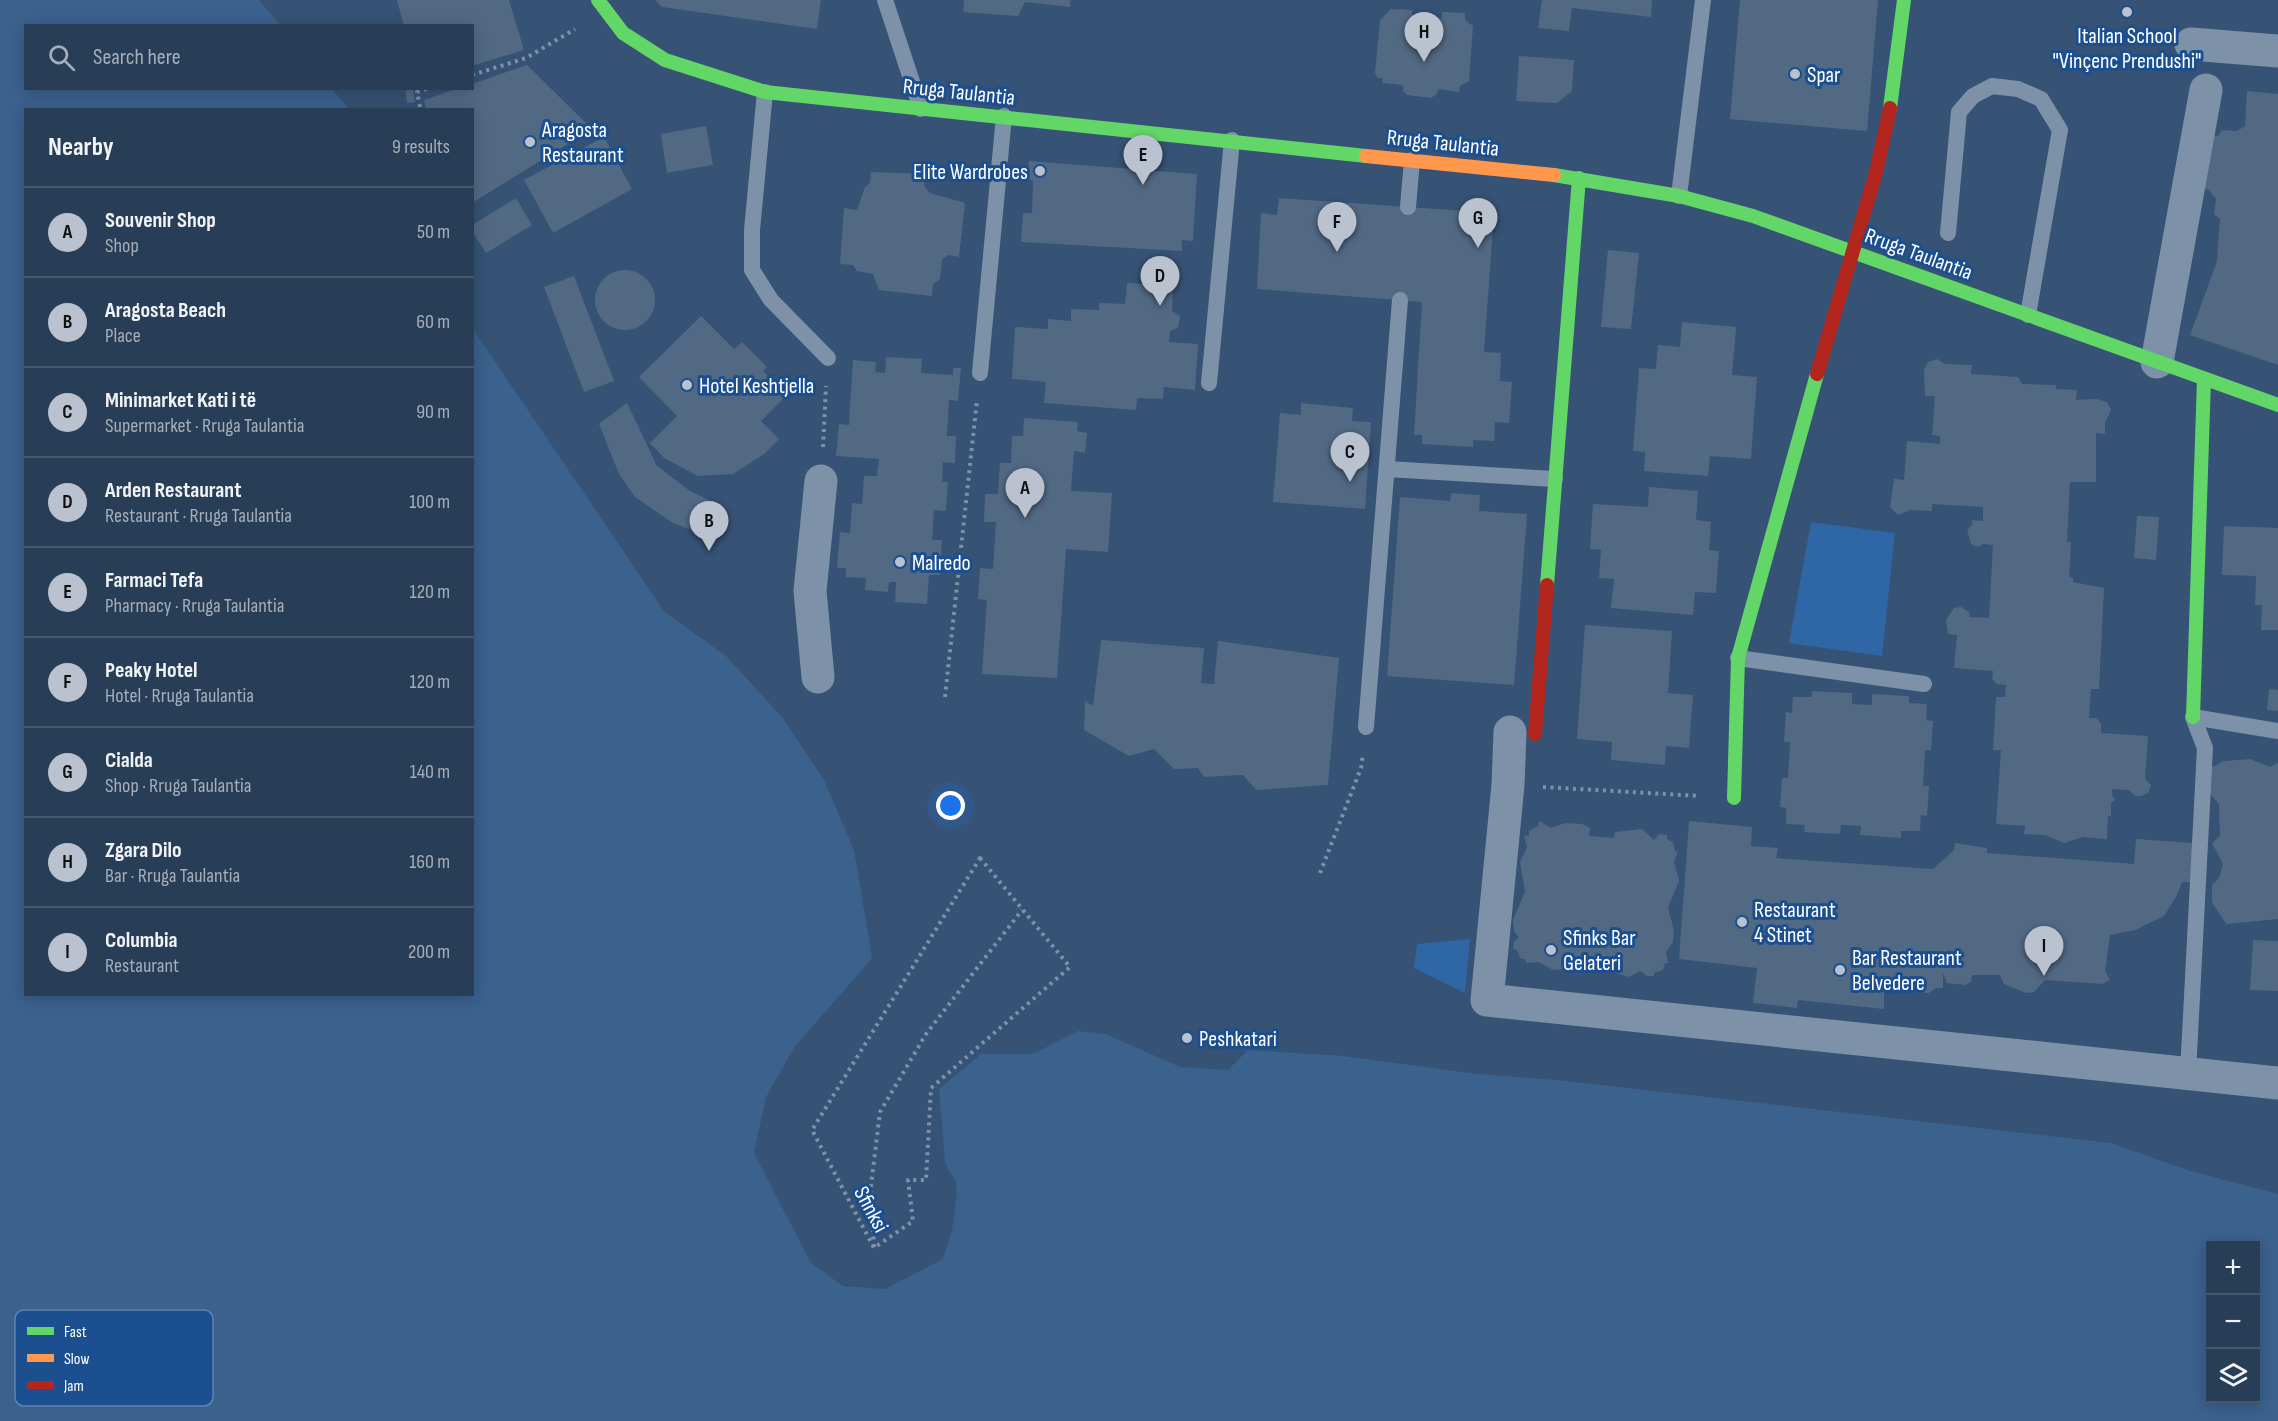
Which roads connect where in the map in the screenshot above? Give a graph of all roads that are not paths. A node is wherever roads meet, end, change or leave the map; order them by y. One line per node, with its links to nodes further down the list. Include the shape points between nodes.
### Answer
1 (598, 0): 8 (main road, Rruga Taulantia, via 623,33 665,60)
2 (885, 0): 9 (lane)
3 (1703, 0): 14 (lane)
4 (1904, 0): 17 (main road, via 1890,108 1876,172)
5 (2191, 44): 6 (street)
6 (2278, 51)
7 (2206, 90): 21 (street)
8 (765, 92): 9 (main road, Rruga Taulantia); 20 (lane, via 752,270 771,300)
9 (921, 109): 10 (main road, Rruga Taulantia)
10 (1004, 116): 11 (main road, Rruga Taulantia); 22 (lane)
11 (1232, 141): 12 (main road, Rruga Taulantia); 24 (lane)
12 (1412, 160): 13 (main road, Rruga Taulantia); 15 (lane)
13 (1579, 178): 14 (main road, Rruga Taulantia); 27 (main road)
14 (1679, 196): 17 (main road, Rruga Taulantia, via 1753,216)
15 (1408, 207)
16 (1948, 233): 19 (lane, via 1959,112 1973,96 1992,86 2018,89 2041,99 2060,130)
17 (1851, 250): 19 (main road, Rruga Taulantia); 29 (main road)
18 (1400, 300): 26 (lane)
19 (2028, 315): 21 (main road, Rruga Taulantia)
20 (828, 358)
21 (2157, 362): 23 (main road, Rruga Taulantia)
22 (980, 373)
23 (2204, 379): 25 (main road, Rruga Taulantia); 32 (main road)
24 (1209, 383)
25 (2278, 405)
26 (1387, 469): 27 (lane); 33 (lane)
27 (1555, 479): 35 (main road)
28 (821, 481): 30 (street, via 810,591)
29 (1738, 658): 31 (lane); 36 (main road)
30 (818, 677)
31 (1924, 684)
32 (2193, 717): 34 (lane); 37 (lane, via 2205,748)
33 (1366, 727)
34 (2278, 731)
35 (1523, 733): 37 (street, via 1508,785 1487,1000)
36 (1734, 798)
37 (2188, 1073): 38 (street)
38 (2278, 1083)

